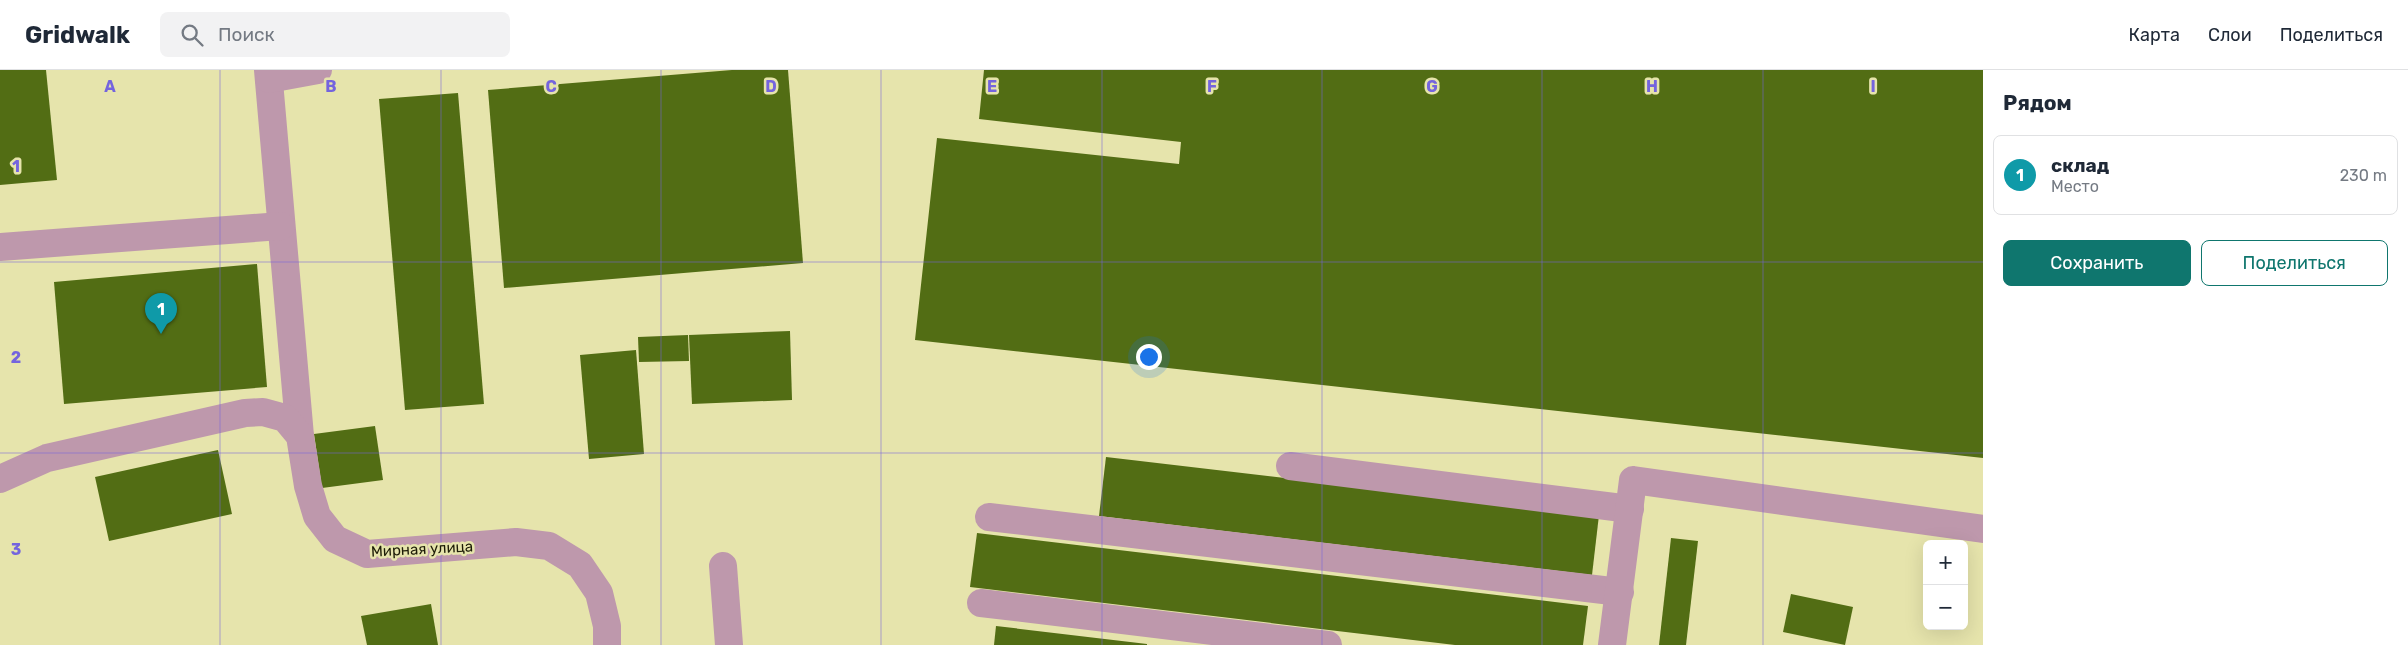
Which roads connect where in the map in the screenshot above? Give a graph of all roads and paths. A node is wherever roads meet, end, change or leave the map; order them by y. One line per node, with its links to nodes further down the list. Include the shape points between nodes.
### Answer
1 (318, 70): 2 (street)
2 (268, 75): 3 (street, Мирная улица)
3 (281, 226): 4 (street); 5 (street, Мирная улица)
4 (0, 247)
5 (300, 436): 7 (street, via 285,418 264,412 245,413 47,458); 14 (street, Мирная улица, via 308,486 317,516 335,539 367,554 516,542 549,546 580,565 600,593)
6 (1290, 466): 8 (street)
7 (0, 479)
8 (1630, 509): 10 (street, via 1633,480); 12 (street)
9 (989, 518): 12 (street)
10 (1983, 529)
11 (723, 566): 15 (street)
12 (1620, 592): 17 (street)
13 (981, 603): 16 (street)
14 (607, 635)
15 (729, 645)
16 (1328, 645)
17 (1612, 645)

